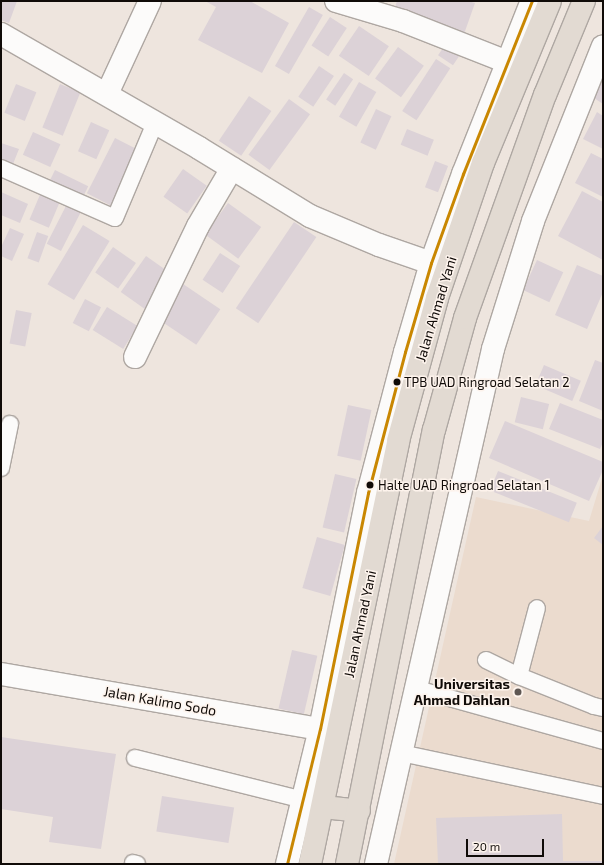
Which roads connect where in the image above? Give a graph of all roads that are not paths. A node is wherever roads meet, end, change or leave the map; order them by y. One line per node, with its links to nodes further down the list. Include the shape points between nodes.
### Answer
1 (150, 1): 9 (street)
2 (336, 1): 8 (street, via 404,21)
3 (532, 1): 8 (street)
4 (550, 1): 29 (highway, Jalan Ahmad Yani, via 483,163 437,298 398,441)
5 (584, 1): 30 (highway, via 545,95 459,340 434,430)
6 (1, 34): 9 (street)
7 (603, 46): 21 (street, via 532,221 493,349)
8 (507, 62): 13 (street)
9 (107, 94): 10 (street)
10 (155, 122): 11 (lane, via 115,218); 12 (street)
11 (1, 168)
12 (232, 168): 13 (street, via 310,216 379,245); 14 (street, via 198,226)
13 (431, 263): 23 (street, via 368,493)
14 (135, 357)
15 (10, 424): 16 (lane)
16 (1, 468)
17 (537, 608): 20 (lane)
18 (486, 660): 20 (lane)
19 (1, 674): 23 (street, Jalan Kalimo Sodo)
20 (519, 676): 22 (lane)
21 (417, 689): 24 (lane); 25 (street)
22 (603, 708)
23 (320, 728): 28 (street)
24 (603, 741)
25 (401, 753): 27 (lane); 34 (street)
26 (135, 758): 28 (lane)
27 (603, 796)
28 (303, 800): 31 (street)
29 (323, 807): 30 (highway); 32 (highway, Jalan Ahmad Yani)
30 (359, 811): 33 (highway)
31 (287, 864)
32 (310, 864)
33 (347, 864)
34 (376, 864)

